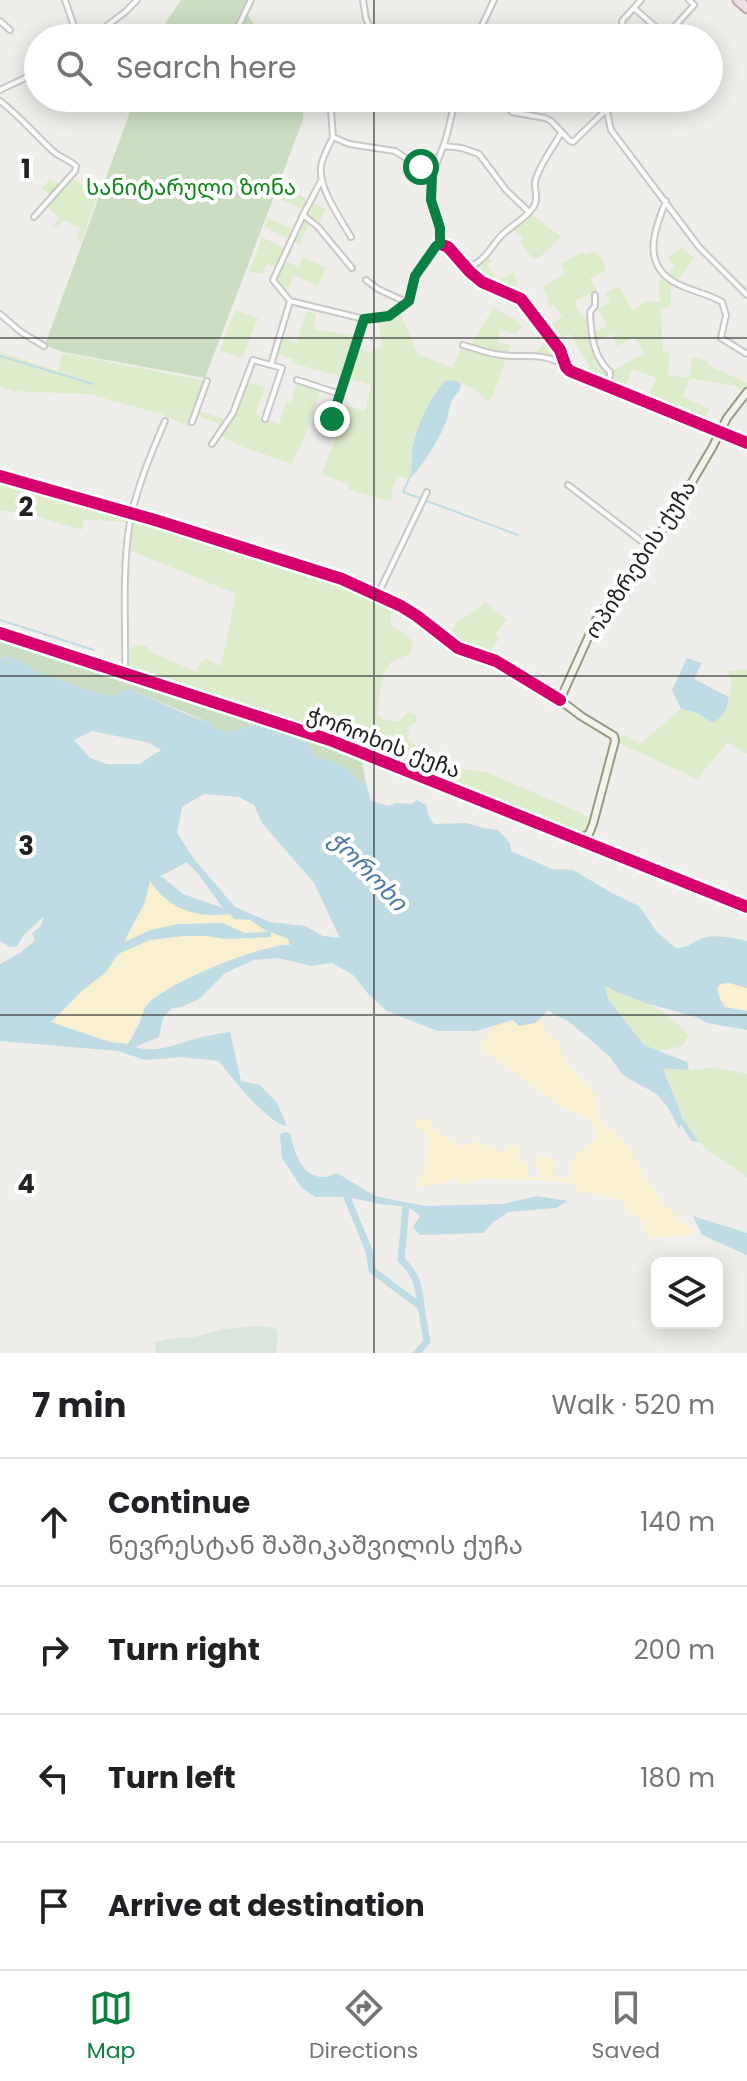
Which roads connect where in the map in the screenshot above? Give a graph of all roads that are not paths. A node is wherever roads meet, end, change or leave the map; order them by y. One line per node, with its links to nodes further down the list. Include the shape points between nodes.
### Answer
1 (65, 0): 12 (street)
2 (137, 0): 13 (street)
3 (251, 0): 14 (street)
4 (363, 0): 15 (street)
5 (494, 0): 16 (street)
6 (641, 0): 9 (street)
7 (689, 0): 19 (street, via 694,5)
8 (738, 0): 10 (highway)
9 (634, 8): 17 (street); 18 (street)
10 (747, 8)
11 (0, 21): 20 (street)
12 (73, 24)
13 (109, 24)
14 (239, 24)
15 (368, 24)
16 (483, 24)
17 (623, 24)
18 (652, 24)
19 (677, 24)
20 (10, 30)
21 (24, 79): 22 (street)
22 (0, 90)
23 (0, 101): 37 (street, via 76,166)
24 (331, 112): 30 (street)
25 (452, 112): 31 (street)
26 (512, 112): 29 (street, via 545,118)
27 (604, 112): 29 (street, via 576,141)
28 (608, 112): 34 (street, via 611,130)
29 (561, 133): 35 (street, via 537,175 537,198)
30 (333, 137): 32 (street, via 395,151); 33 (street, via 321,167)
31 (444, 146): 32 (street); 35 (street, via 479,154)
32 (432, 175): 39 (street)
33 (322, 179): 36 (street); 38 (street)
34 (666, 201): 44 (street, via 699,247); 51 (street, via 653,240 661,269 676,283 722,302 726,315 721,338)
35 (529, 212): 40 (street, via 479,262)
36 (303, 215): 41 (street); 45 (street, via 273,280)
37 (34, 217)
38 (351, 237)
39 (440, 244): 40 (street); 46 (street, via 419,268)
40 (463, 264): 53 (street, via 482,282 521,299 560,350)
41 (352, 268)
42 (366, 280): 46 (street)
43 (595, 295): 56 (street, via 591,333 597,356 610,372)
44 (747, 295)
45 (290, 301): 48 (street); 52 (street)
46 (406, 302): 48 (street, via 389,316)
47 (0, 314): 50 (street)
48 (364, 319): 58 (street)
49 (463, 345): 53 (street, via 497,355 547,357)
50 (44, 346)
51 (747, 354)
52 (271, 365): 59 (street, via 282,368); 65 (street, via 253,360 233,413)
53 (566, 367): 56 (street)
54 (297, 380): 58 (street)
55 (207, 381): 62 (street)
56 (604, 384): 63 (street)
57 (747, 392): 63 (street, ოპიზრების ქუჩა)
58 (340, 394): 60 (street)
59 (265, 419)
60 (332, 419)
61 (165, 421): 69 (street)
62 (192, 422)
63 (721, 431): 64 (street); 70 (street, ოპიზრების ქუჩა)
64 (747, 443)
65 (212, 444)
66 (0, 476): 69 (street)
67 (568, 485): 70 (street)
68 (427, 492): 71 (street)
69 (133, 513): 71 (street); 73 (street, via 127,549)
70 (649, 547): 74 (street, ოპიზრების ქუჩა, via 596,620)
71 (378, 594): 74 (street, via 458,648 496,661)
72 (0, 633): 73 (street, ჭოროხის ქუჩა)
73 (125, 673): 75 (street, ჭოროხის ქუჩა, via 330,740)
74 (560, 700): 75 (street, via 615,741 593,824)
75 (579, 841): 76 (street, ჭოროხის ქუჩა)
76 (747, 907)

